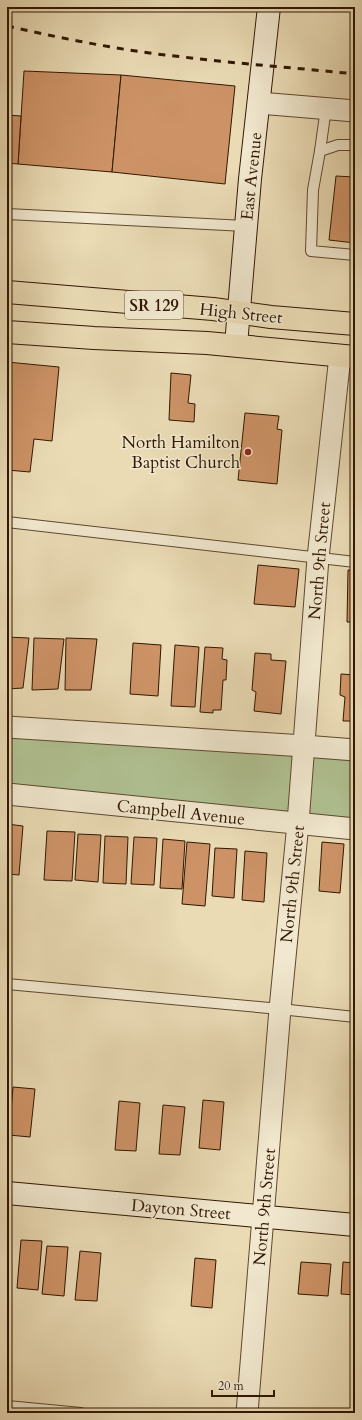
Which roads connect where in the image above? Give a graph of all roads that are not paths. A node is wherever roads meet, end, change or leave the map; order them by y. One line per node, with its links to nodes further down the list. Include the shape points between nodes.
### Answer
1 (268, 7): 2 (street, East Avenue)
2 (259, 103): 3 (street); 8 (street, East Avenue)
3 (326, 108): 4 (street); 6 (lane)
4 (355, 111)
5 (355, 145): 6 (lane, via 338,145)
6 (320, 151): 9 (lane, via 313,190 311,251)
7 (7, 214): 8 (lane)
8 (246, 226): 11 (street, East Avenue)
9 (355, 255)
10 (7, 292): 11 (highway, High Street / SR 129)
11 (239, 312): 12 (highway, High Street / SR 129); 14 (street, East Avenue)
12 (355, 324)
13 (7, 332): 14 (highway, High Street / SR 129)
14 (236, 345): 15 (highway, High Street / SR 129)
15 (347, 357): 17 (street, North 9th Street)
16 (7, 522): 17 (lane)
17 (318, 558): 18 (lane); 20 (street, North 9th Street)
18 (355, 562)
19 (7, 727): 20 (street)
20 (304, 746): 21 (street); 23 (street, North 9th Street)
21 (355, 750)
22 (7, 794): 23 (street, Campbell Avenue)
23 (298, 823): 24 (street, Campbell Avenue); 26 (street, North 9th Street)
24 (355, 828)
25 (7, 984): 26 (lane)
26 (280, 1009): 27 (lane); 29 (street, North 9th Street)
27 (355, 1017)
28 (7, 1193): 29 (street, Dayton Street)
29 (264, 1217): 30 (street, Dayton Street); 33 (street, North 9th Street)
30 (355, 1225)
31 (7, 1406): 32 (lane)
32 (81, 1413)
33 (247, 1413)

